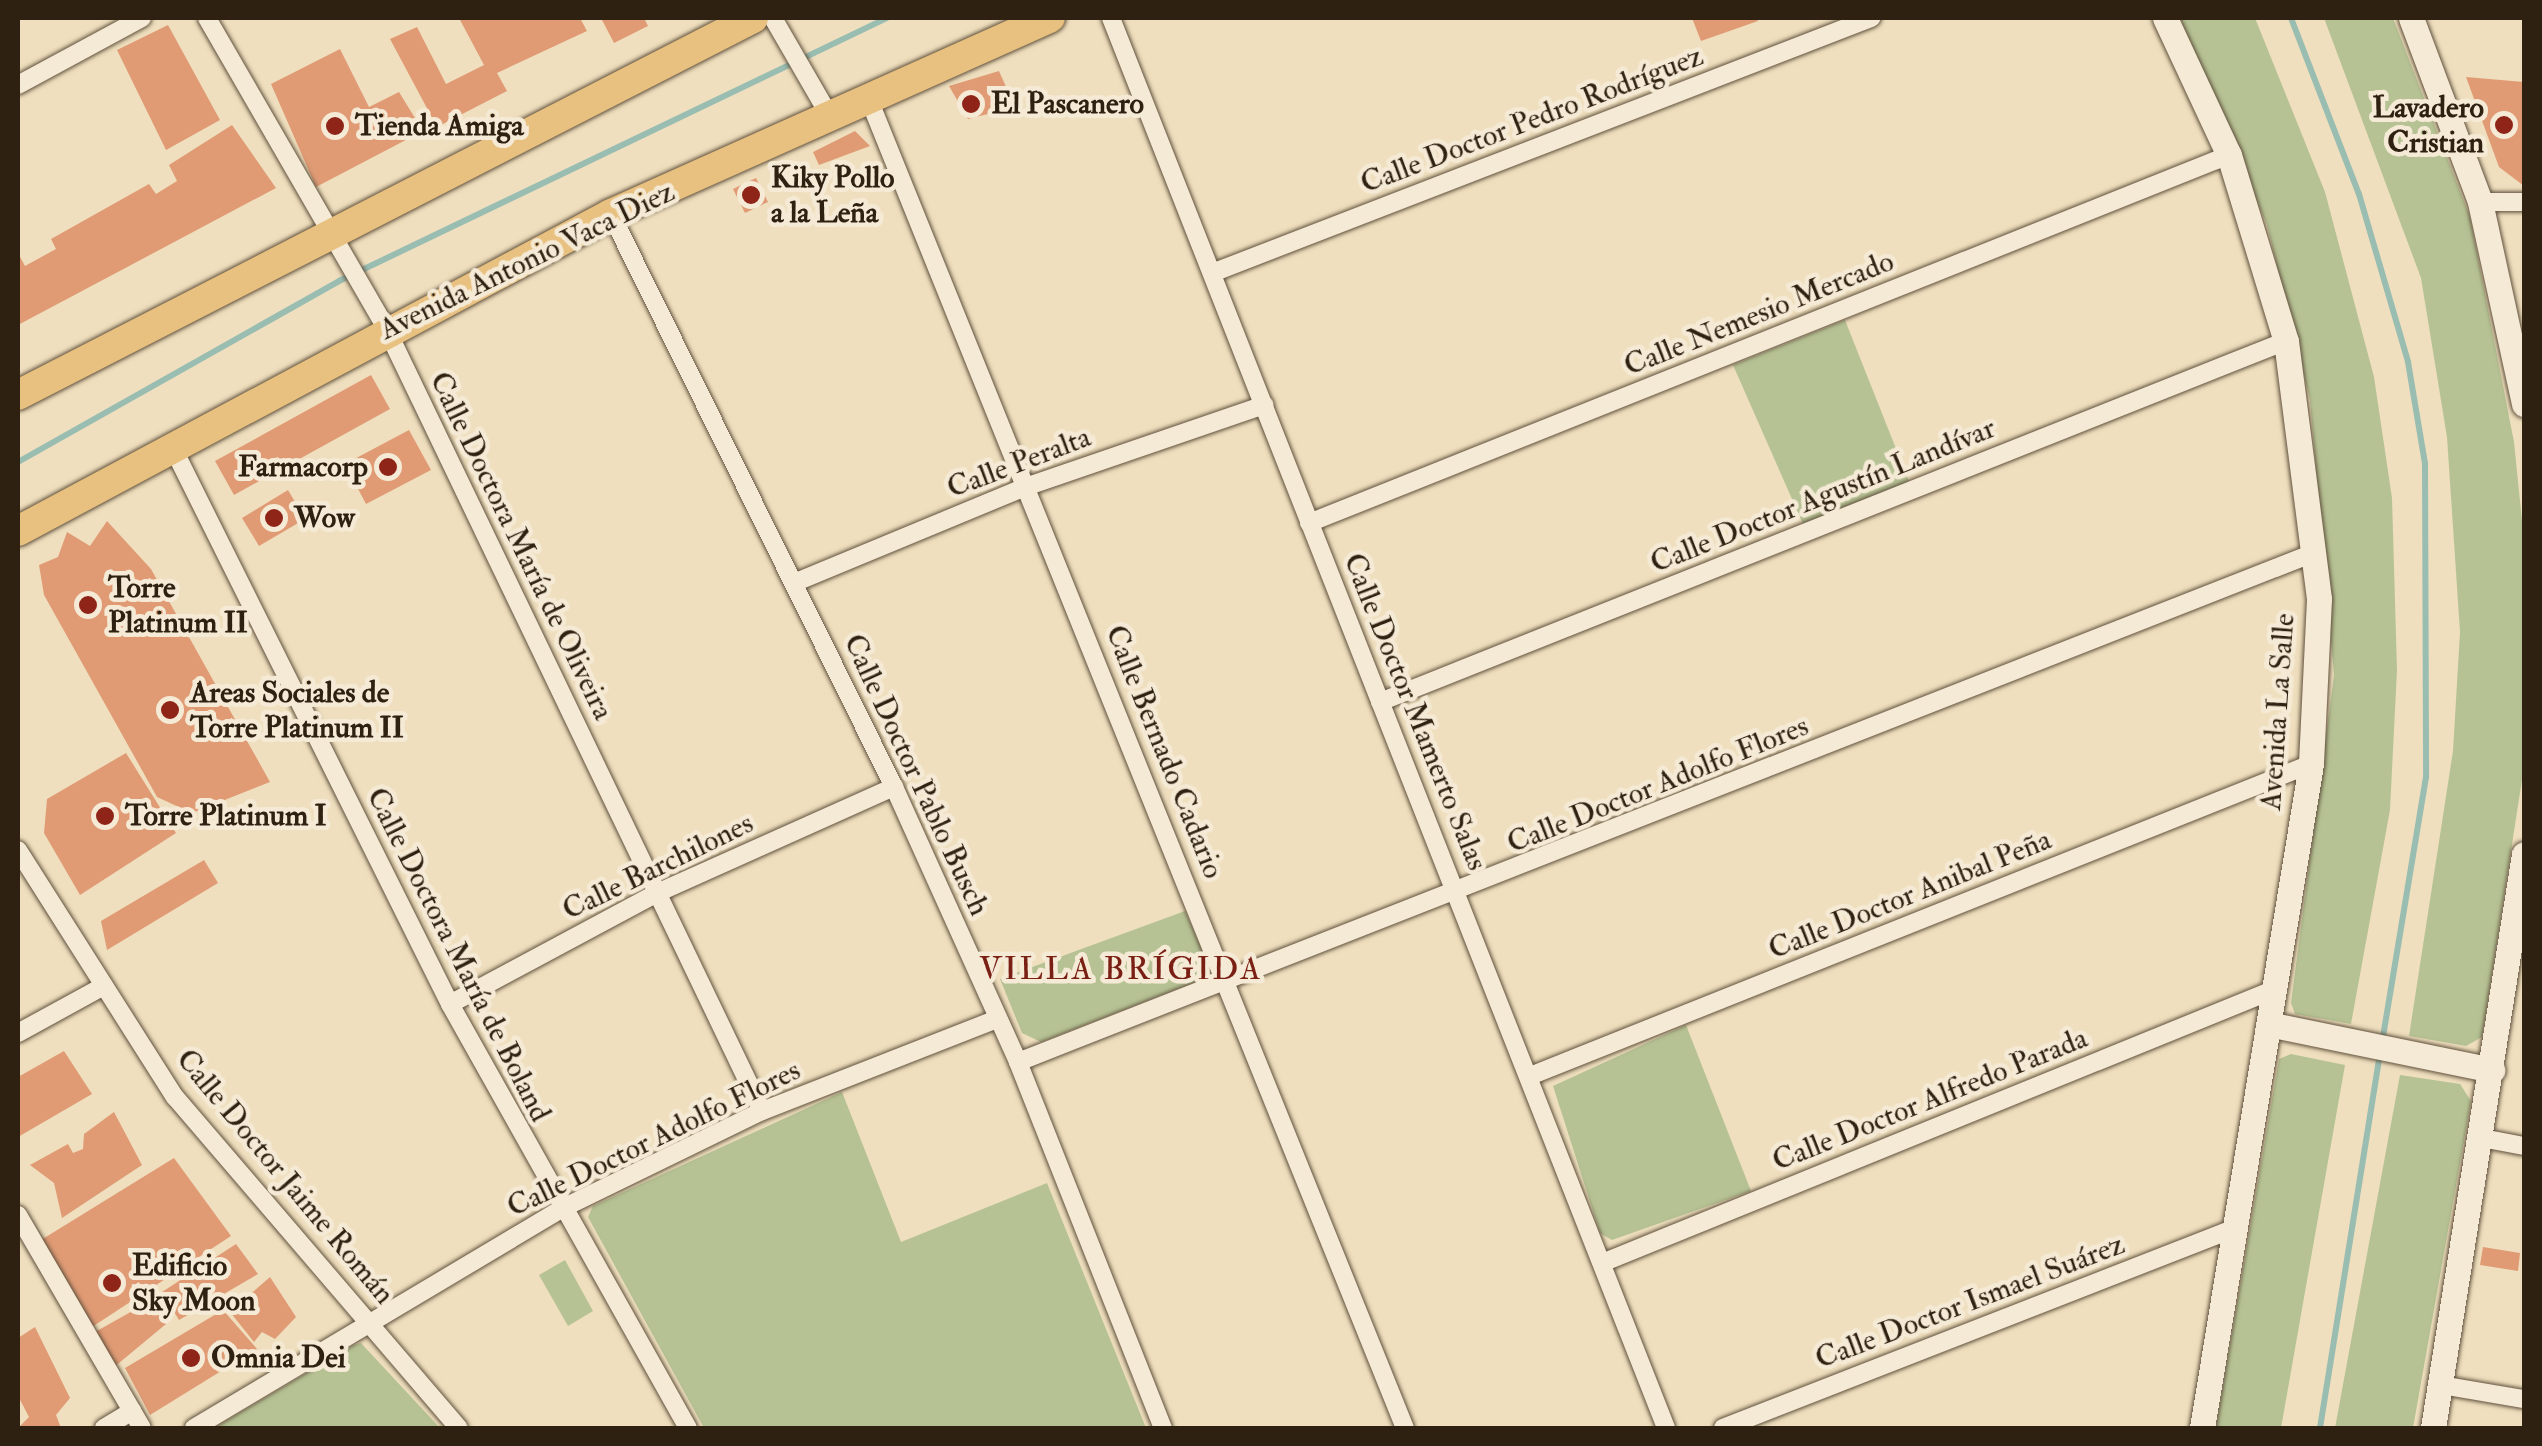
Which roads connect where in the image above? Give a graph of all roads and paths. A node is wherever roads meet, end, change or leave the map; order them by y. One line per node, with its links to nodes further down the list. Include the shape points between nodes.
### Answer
1 (142, 18): 10 (street)
2 (207, 18): 17 (street, Calle Doctora María de Oliveira)
3 (753, 18): 17 (highway)
4 (773, 18): 12 (street)
5 (1050, 18): 11 (highway, Avenida Antonio Vaca Diez)
6 (1111, 18): 18 (street, Calle Doctor Mamerto Salas)
7 (1871, 18): 18 (street, Calle Doctor Pedro Rodríguez)
8 (2165, 18): 13 (main road, Avenida La Salle)
9 (2411, 18): 14 (main road)
10 (18, 84)
11 (868, 97): 12 (highway, Avenida Antonio Vaca Diez); 25 (street, Calle Bernado Cadario)
12 (830, 115): 16 (highway, Avenida Antonio Vaca Diez)
13 (2229, 155): 20 (main road, Avenida La Salle); 26 (street, Calle Nemesio Mercado)
14 (2480, 202): 15 (street); 22 (main road)
15 (2524, 202)
16 (612, 214): 19 (highway, Avenida Antonio Vaca Diez); 29 (street, Calle Doctor Pablo Busch)
17 (332, 236): 19 (street, Calle Doctora María de Oliveira); 21 (highway)
18 (1212, 273): 23 (street, Calle Doctor Mamerto Salas)
19 (380, 317): 24 (highway, Avenida Antonio Vaca Diez); 35 (street, Calle Doctora María de Oliveira)
20 (2286, 341): 28 (main road, Avenida La Salle); 30 (street, Calle Doctor Agustín Landívar)
21 (18, 394)
22 (2524, 404)
23 (1264, 405): 25 (street, Calle Peralta); 26 (street, Calle Doctor Mamerto Salas)
24 (171, 443): 27 (highway, Avenida Antonio Vaca Diez); 41 (street, Calle Doctora María de Boland)
25 (1028, 486): 29 (street, Calle Peralta); 38 (street, Calle Bernado Cadario)
26 (1309, 523): 30 (street, Calle Doctor Mamerto Salas)
27 (18, 530)
28 (2316, 552): 31 (main road, Avenida La Salle); 36 (street, Calle Doctor Adolfo Flores)
29 (796, 582): 32 (street, Calle Doctor Pablo Busch)
30 (1380, 702): 36 (street, Calle Doctor Mamerto Salas)
31 (2310, 764): 40 (main road, Avenida La Salle); 47 (street, Calle Doctor Anibal Peña)
32 (894, 787): 35 (street, Calle Barchilones); 42 (street, Calle Doctor Pablo Busch)
33 (18, 850): 39 (street, Calle Doctor Jaime Román)
34 (2524, 854): 37 (main road)
35 (657, 893): 41 (street, Calle Barchilones); 48 (street, Calle Doctora María de Oliveira)
36 (1458, 895): 38 (street, Calle Doctor Adolfo Flores); 47 (street, Calle Doctor Mamerto Salas)
37 (2521, 927): 46 (main road)
38 (1226, 982): 45 (street, Calle Doctor Adolfo Flores); 65 (street, Calle Bernado Cadario)
39 (104, 986): 44 (street); 55 (street, Calle Doctor Jaime Román, via 175,1097)
40 (2278, 988): 43 (main road, Avenida La Salle); 54 (street, Calle Doctor Alfredo Parada)
41 (450, 1004): 51 (street, Calle Doctora María de Boland)
42 (997, 1019): 45 (street, Calle Doctor Pablo Busch); 48 (street, Calle Doctor Adolfo Flores)
43 (2273, 1024): 46 (main road); 53 (main road, Avenida La Salle)
44 (18, 1032)
45 (1018, 1062): 64 (street, Calle Doctor Pablo Busch)
46 (2492, 1070): 49 (main road)
47 (1530, 1076): 54 (street, Calle Doctor Mamerto Salas)
48 (762, 1111): 51 (street, Calle Doctor Adolfo Flores)
49 (2482, 1138): 50 (street); 56 (main road)
50 (2524, 1146)
51 (559, 1210): 55 (street, Calle Doctor Adolfo Flores); 63 (street, Calle Doctora María de Boland)
52 (18, 1215): 58 (street)
53 (2238, 1227): 67 (street, Calle Doctor Ismael Suárez); 68 (main road, Avenida La Salle)
54 (1602, 1263): 66 (street, Calle Doctor Mamerto Salas)
55 (371, 1322): 61 (street, Calle Doctor Adolfo Flores); 62 (street, Calle Doctor Jaime Román)
56 (2441, 1385): 57 (street); 69 (main road)
57 (2524, 1399)
58 (132, 1411): 59 (street); 60 (street)
59 (104, 1428)
60 (142, 1428)
61 (194, 1428)
62 (459, 1428)
63 (688, 1428)
64 (1163, 1428)
65 (1405, 1428)
66 (1666, 1428)
67 (1723, 1428)
68 (2202, 1428)
69 (2432, 1428)

